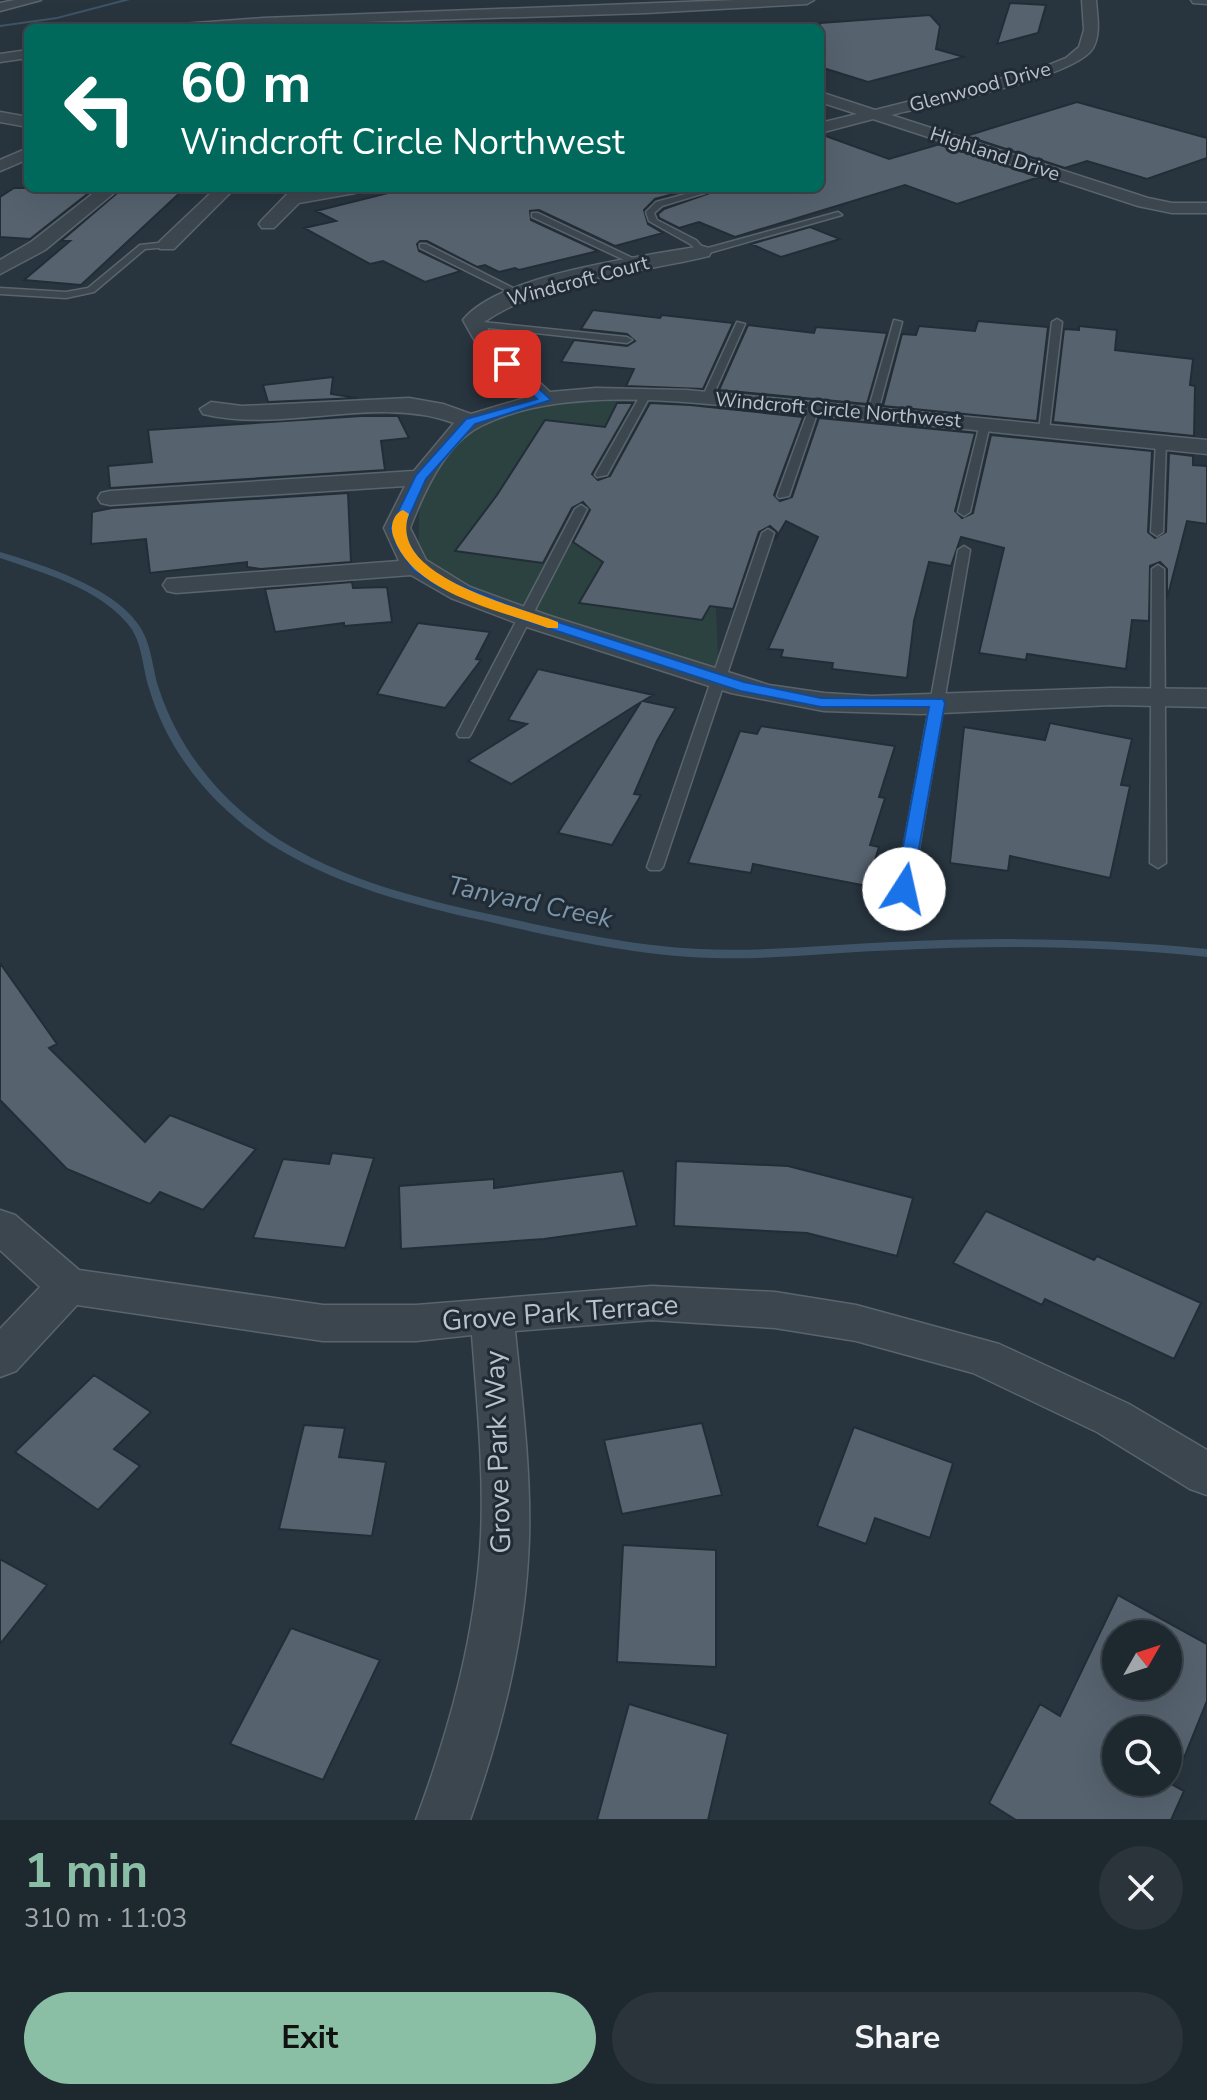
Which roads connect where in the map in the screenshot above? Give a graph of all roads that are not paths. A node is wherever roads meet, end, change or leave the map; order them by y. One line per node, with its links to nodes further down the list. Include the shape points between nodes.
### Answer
1 (34, 0): 6 (street)
2 (807, 0): 7 (street, via 647,16)
3 (1089, 0): 11 (street, Glenwood Drive, via 1092,34 1088,48 1074,61)
4 (1198, 0): 5 (street)
5 (1207, 0)
6 (0, 7)
7 (236, 24)
8 (24, 55): 9 (street)
9 (0, 58)
10 (824, 98): 11 (street, Highland Drive)
11 (874, 114): 12 (street, Glenwood Drive); 19 (street, Highland Drive, via 1144,202)
12 (824, 127)
13 (24, 155): 14 (street)
14 (0, 166)
15 (106, 192): 27 (street, via 38,246)
16 (222, 192): 23 (street)
17 (702, 192): 25 (lane, via 659,204 650,212 653,221)
18 (298, 193): 22 (street)
19 (1207, 208)
20 (535, 215): 26 (lane)
21 (838, 215): 25 (lane)
22 (268, 224)
23 (167, 245): 28 (lane, via 143,247 91,290 66,295)
24 (423, 246): 29 (lane)
25 (702, 252): 26 (street, Windcroft Court)
26 (638, 263): 29 (street, Windcroft Court)
27 (0, 268)
28 (0, 291)
29 (520, 294): 32 (street, Windcroft Court, via 490,306)
30 (897, 322): 40 (lane)
31 (1057, 322): 43 (lane)
32 (473, 324): 34 (lane); 37 (street, via 487,346)
33 (740, 324): 36 (lane)
34 (627, 340)
35 (645, 396): 36 (street, Windcroft Circle Northwest); 37 (street, Windcroft Circle Northwest, via 600,393); 46 (lane)
36 (707, 398): 38 (street, Windcroft Circle Northwest)
37 (545, 400): 41 (street, Windcroft Circle Northwest)
38 (814, 408): 40 (street, Windcroft Circle Northwest); 48 (lane)
39 (211, 409): 41 (street, via 242,413 409,405)
40 (873, 411): 42 (street, Windcroft Circle Northwest)
41 (471, 422): 47 (street)
42 (985, 424): 43 (street, Windcroft Circle Northwest); 51 (lane)
43 (1044, 430): 44 (street, Windcroft Circle Northwest)
44 (1161, 442): 45 (street, Windcroft Circle Northwest); 52 (lane)
45 (1207, 447)
46 (601, 475)
47 (420, 478): 49 (street); 55 (street, via 397,528)
48 (783, 496)
49 (110, 498)
50 (581, 509): 58 (lane)
51 (964, 512)
52 (1157, 532)
53 (768, 533): 59 (lane)
54 (964, 550): 62 (lane)
55 (418, 567): 57 (street); 58 (street, via 442,583)
56 (1158, 569): 60 (lane)
57 (176, 585)
58 (525, 616): 59 (street); 63 (lane)
59 (719, 679): 62 (street, via 821,702); 65 (lane)
60 (1158, 694): 61 (street); 62 (street); 64 (lane)
61 (1207, 698)
62 (937, 703): 66 (lane)
63 (464, 734)
64 (1158, 863)
65 (655, 867)
66 (904, 889)
67 (0, 1226): 68 (street)
68 (68, 1286): 69 (street, Grove Park Terrace, via 323,1323 386,1325); 70 (street)
69 (492, 1317): 71 (street, Grove Park Terrace, via 605,1305 698,1304 856,1323 983,1357 1113,1418); 72 (street, Grove Park Way, via 504,1481 502,1580 479,1708)
70 (0, 1358)
71 (1207, 1474)
72 (443, 1820)

